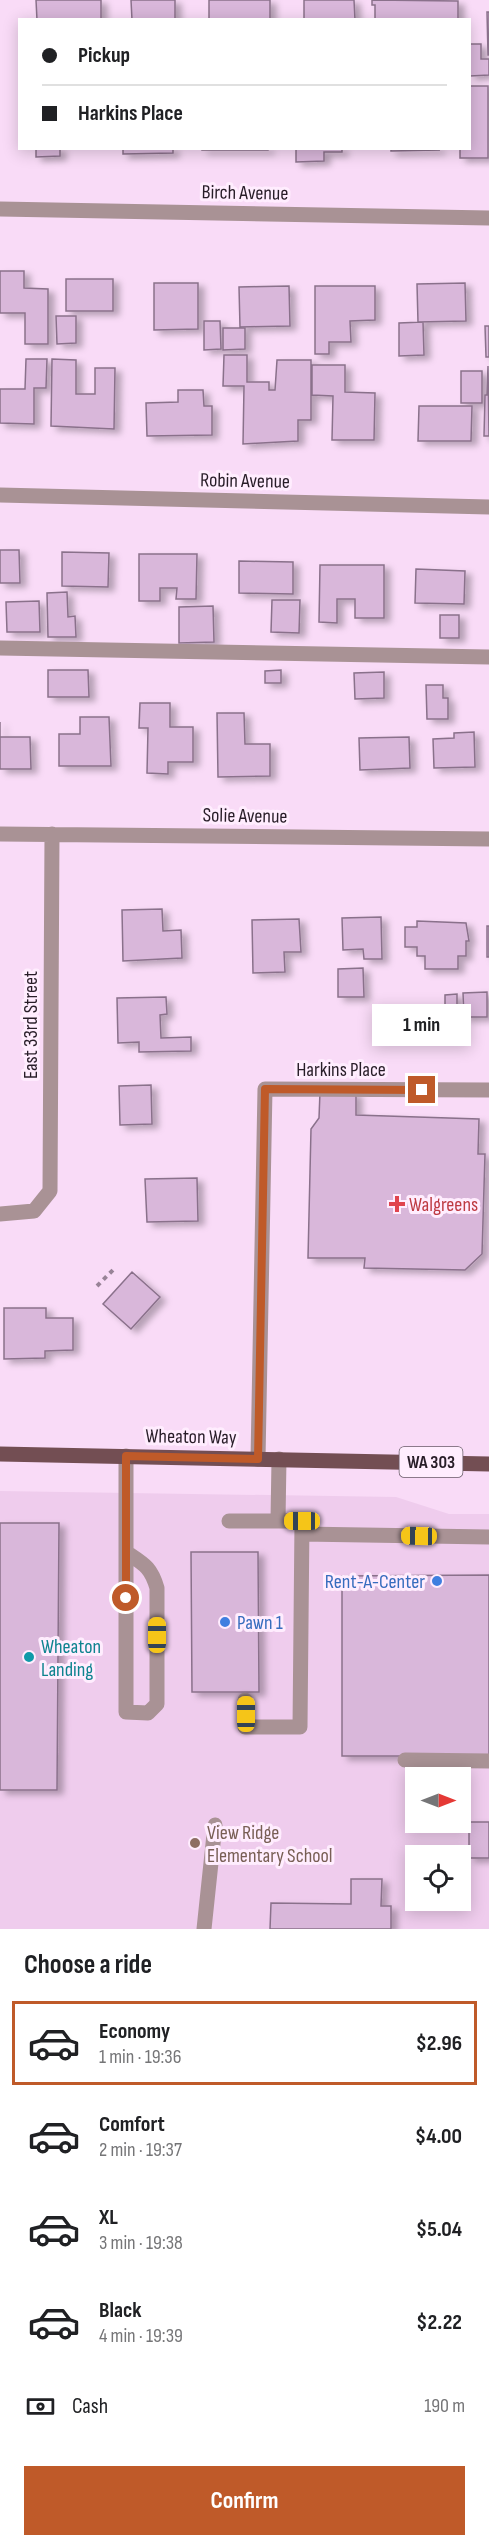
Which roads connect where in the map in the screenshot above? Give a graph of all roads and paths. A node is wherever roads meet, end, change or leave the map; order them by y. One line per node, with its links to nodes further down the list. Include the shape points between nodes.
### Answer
1 (0, 209): 2 (street, Birch Avenue)
2 (489, 218)
3 (0, 495): 4 (street, Robin Avenue)
4 (489, 507)
5 (0, 648): 6 (street)
6 (489, 657)
7 (0, 834): 8 (street, Solie Avenue)
8 (52, 834): 9 (street, Solie Avenue); 11 (street, East 33rd Street, via 50,1191 34,1211)
9 (489, 839)
10 (489, 1090): 16 (street, Harkins Place, via 265,1089)
11 (0, 1214)
12 (116, 1267): 13 (path)
13 (97, 1286)
14 (0, 1454): 15 (main road, Wheaton Way / WA 303)
15 (126, 1456): 16 (main road, Wheaton Way / WA 303); 23 (street)
16 (258, 1459): 17 (main road, Wheaton Way / WA 303)
17 (279, 1459): 18 (main road, Wheaton Way / WA 303); 20 (street)
18 (489, 1464)
19 (229, 1521): 20 (street)
20 (278, 1521): 21 (street, via 302,1521)
21 (302, 1534): 22 (street); 24 (street, via 300,1727 246,1727)
22 (489, 1537)
23 (126, 1552): 23 (street, via 126,1712 148,1713 157,1704 157,1588 147,1566)
24 (246, 1700)
25 (405, 1760): 26 (street)
26 (489, 1761)
27 (216, 1825): 28 (street)
28 (204, 1929)

